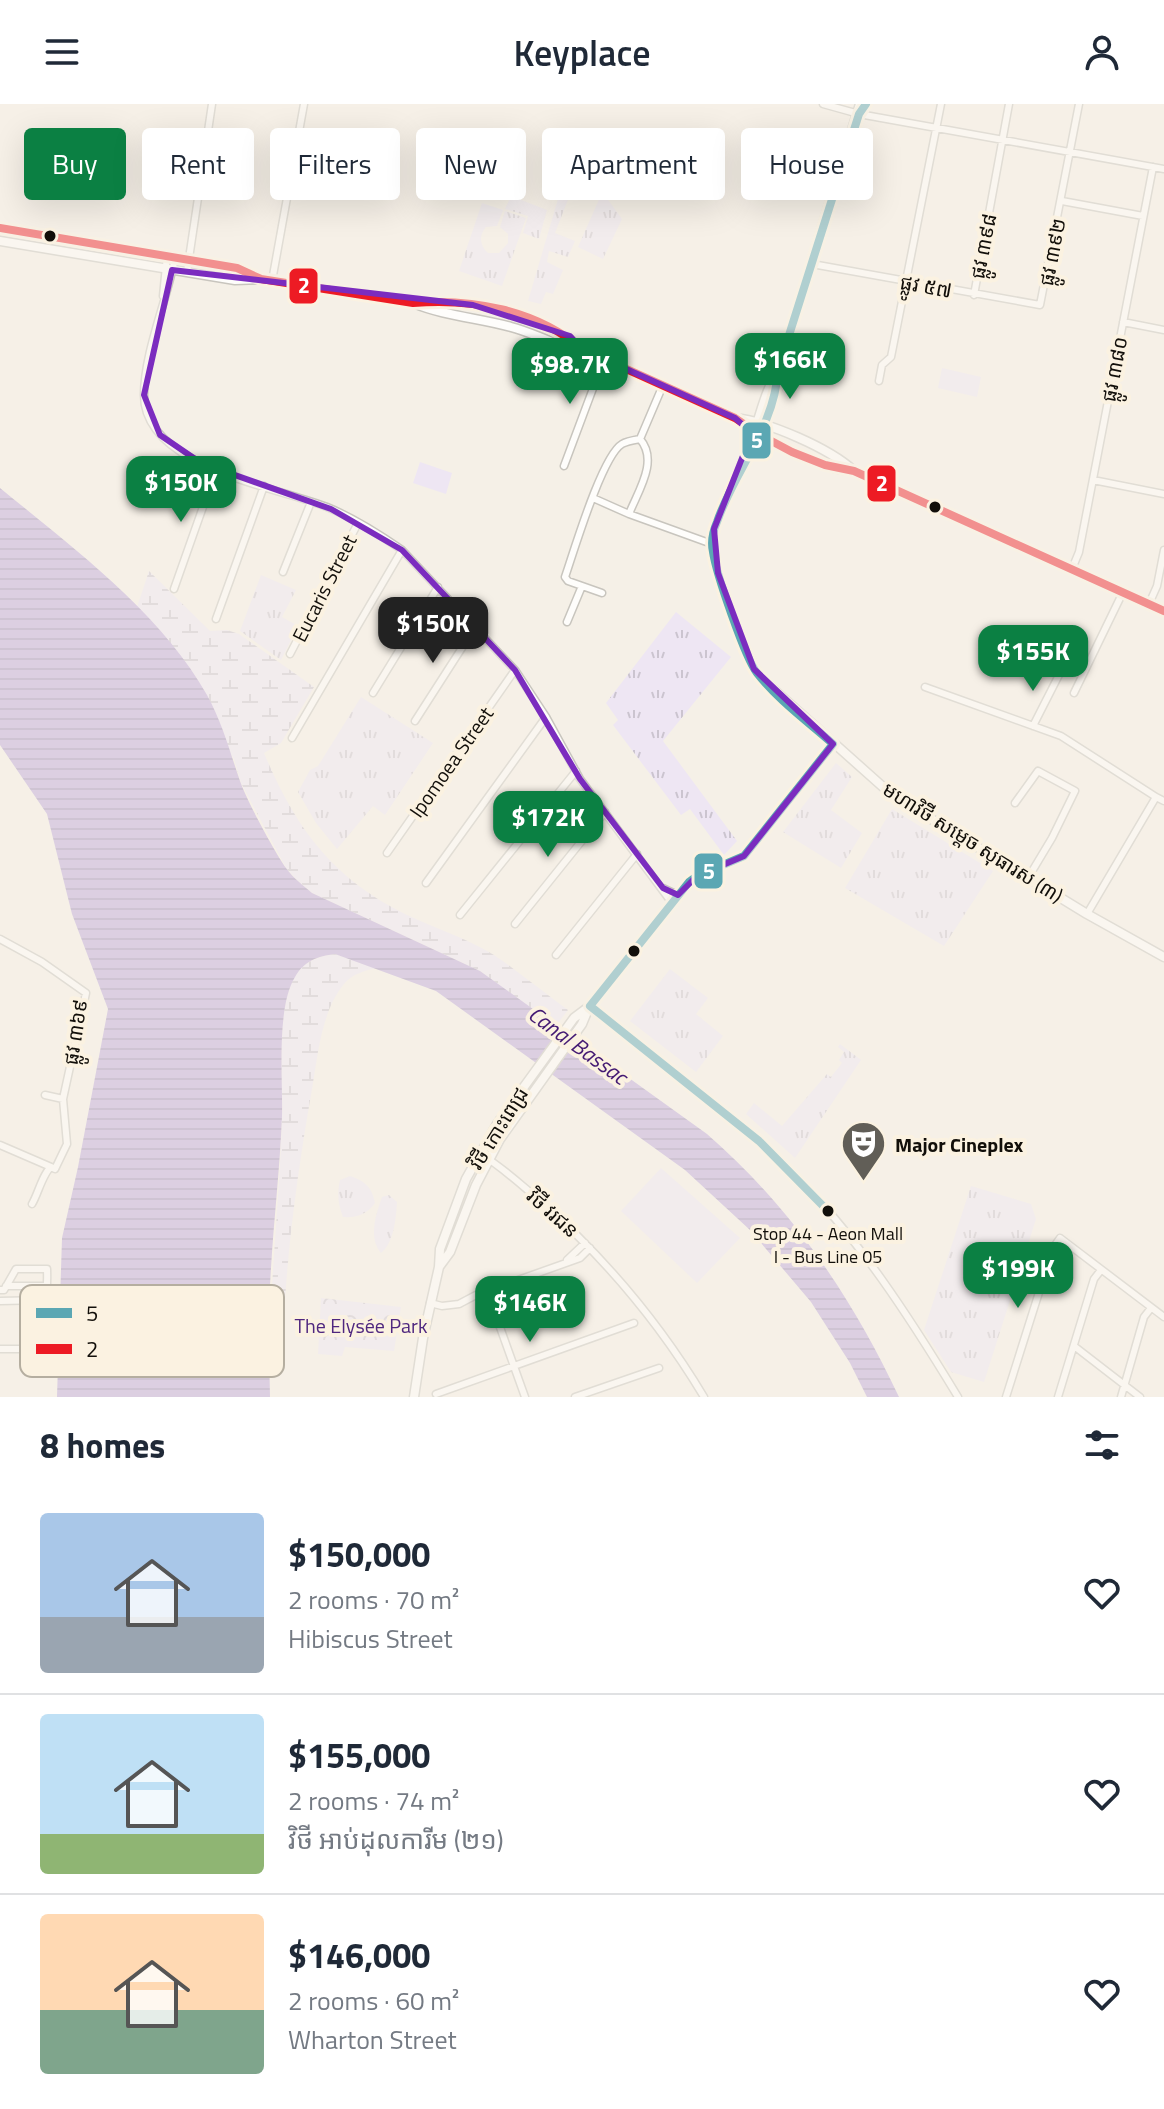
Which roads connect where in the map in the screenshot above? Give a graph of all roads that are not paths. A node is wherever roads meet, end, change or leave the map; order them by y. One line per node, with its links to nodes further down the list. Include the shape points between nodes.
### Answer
1 (212, 104): 18 (street)
2 (304, 104): 23 (street)
3 (823, 104): 7 (street)
4 (941, 104): 8 (street)
5 (1009, 104): 9 (street, ផ្លូវ ៣៩៨)
6 (1079, 104): 10 (street, ផ្លូវ ៣៩២)
7 (862, 107): 8 (street); 19 (main road)
8 (936, 128): 9 (street); 24 (street)
9 (1003, 140): 10 (street); 25 (street, ផ្លូវ ៣៩៨)
10 (1071, 152): 11 (street); 13 (street, ផ្លូវ ៣៩២)
11 (1153, 167): 12 (street); 14 (street, ផ្លូវ ៣៨០)
12 (1164, 169)
13 (1062, 201): 14 (street); 26 (street, ផ្លូវ ៣៩២)
14 (1143, 216): 27 (street, ផ្លូវ ៣៨០)
15 (0, 228): 17 (main road)
16 (0, 241): 20 (main road)
17 (171, 257): 18 (main road); 20 (street)
18 (189, 260): 21 (street); 22 (main road, via 237,268)
19 (812, 264): 24 (street, ផ្លូវ ៥៧); 33 (main road, via 768,387)
20 (169, 269): 21 (main road); 37 (street, via 145,408 150,422 172,446)
21 (187, 272): 22 (main road)
22 (261, 279): 23 (main road)
23 (272, 281): 29 (main road, via 504,311 570,336 582,349)
24 (906, 282): 25 (street, ផ្លូវ ៥៧); 30 (street, via 891,357 882,365)
25 (974, 295): 26 (street, ផ្លូវ ៥៧)
26 (1040, 305)
27 (1123, 322): 28 (street); 39 (street, ផ្លូវ ៣៨០)
28 (1164, 330)
29 (604, 359): 31 (main road); 36 (street)
30 (879, 381)
31 (663, 385): 32 (main road); 35 (street)
32 (735, 418): 33 (main road); 34 (main road)
33 (761, 422): 34 (main road); 38 (main road, via 840,458)
34 (756, 435): 38 (main road, via 835,470); 46 (main road, via 716,523)
35 (640, 439): 42 (street, via 614,451); 44 (street, via 647,447 648,467)
36 (564, 466)
37 (216, 470): 40 (street); 53 (street)
38 (854, 471): 49 (main road)
39 (1093, 480): 41 (street); 49 (street, ផ្លូវ ៣៨០)
40 (264, 486): 43 (street); 58 (street)
41 (1164, 494)
42 (593, 498): 44 (street); 51 (street, via 565,577)
43 (311, 502): 45 (street); 50 (street)
44 (629, 514): 46 (street)
45 (358, 523): 47 (street); 61 (street, Eucaris Street)
46 (712, 544): 71 (main road, មហាវិថី សម្តេច សុធារស (៣), via 754,669)
47 (402, 550): 52 (street); 70 (street)
48 (1164, 550): 56 (street)
49 (1072, 569): 54 (main road)
50 (283, 572)
51 (582, 586): 55 (street); 59 (street)
52 (438, 587): 60 (street); 65 (street)
53 (174, 589)
54 (1123, 592): 56 (main road); 66 (street)
55 (602, 593)
56 (1149, 604): 57 (main road)
57 (1164, 611)
58 (216, 619)
59 (567, 622)
60 (476, 626): 63 (street); 68 (street)
61 (290, 654)
62 (1021, 659): 69 (street, via 1033,638 1047,644 1052,655 1048,663 1061,671)
63 (515, 670): 67 (street); 77 (street, Ipomoea Street)
64 (925, 687): 69 (street)
65 (373, 693)
66 (1074, 693)
67 (546, 717): 72 (street); 80 (street)
68 (415, 721)
69 (1033, 726): 73 (street, via 1061,736)
70 (292, 738)
71 (833, 744): 79 (main road, មហាវិថី សម្តេច សុធារស (៣), via 892,795); 81 (main road, វិថី កោះពេជ្រ, via 744,856 697,876)
72 (576, 771): 76 (street); 83 (street)
73 (1156, 797): 74 (street); 82 (street)
74 (1164, 801)
75 (1015, 803): 79 (street, via 1038,771 1075,791)
76 (605, 812): 78 (street); 84 (street)
77 (387, 853)
78 (637, 854): 81 (street); 86 (street)
79 (1028, 878): 82 (main road, មហាវិថី សម្តេច សុធារស (៣))
80 (426, 883)
81 (675, 899): 88 (main road, វិថី កោះពេជ្រ)
82 (1087, 914): 87 (main road, មហាវិថី សម្តេច សុធារស (៣))
83 (460, 915)
84 (515, 924)
85 (0, 939): 90 (street, ផ្លូវ ៣៦៩, via 86,993)
86 (556, 955)
87 (1164, 957)
88 (590, 1006): 92 (main road, វិថី កោះពេជ្រ, via 574,1018); 93 (main road, វិថី កោះពេជ្រ); 117 (street, via 725,1112 802,1182 895,1299)
89 (45, 1095): 90 (street)
90 (63, 1099): 94 (street, ផ្លូវ ៣៦៩, via 67,1144 55,1169)
91 (0, 1145): 94 (street)
92 (479, 1153): 93 (street, វិថី វរជន); 97 (main road, វិថី កោះពេជ្រ, via 449,1222)
93 (488, 1159): 96 (street, វិថី វរជន); 97 (main road, វិថី កោះពេជ្រ)
94 (51, 1167): 95 (street, ផ្លូវ ៣៦៩)
95 (32, 1204)
96 (587, 1245): 101 (street, via 566,1262); 116 (street, វិថី វរជន, via 647,1314)
97 (439, 1267): 104 (main road, វិថី កោះពេជ្រ)
98 (1101, 1270): 105 (street); 108 (street); 118 (street, via 1060,1238)
99 (46, 1285): 100 (street, via 47,1269 16,1269)
100 (3, 1288)
101 (487, 1291): 104 (street, via 459,1304); 109 (street)
102 (0, 1301): 103 (street)
103 (20, 1301)
104 (430, 1303): 113 (main road, វិថី កោះពេជ្រ)
105 (1151, 1308): 106 (street); 111 (street)
106 (1164, 1317)
107 (634, 1323): 109 (street)
108 (1074, 1346): 111 (street); 119 (street)
109 (514, 1366): 112 (street); 114 (street)
110 (659, 1368): 115 (street)
111 (1124, 1385): 120 (street); 121 (street)
112 (436, 1394)
113 (414, 1397)
114 (525, 1397)
115 (575, 1397)
116 (704, 1397)
117 (958, 1397)
118 (1006, 1397)
119 (1058, 1397)
120 (1121, 1397)
121 (1140, 1397)

